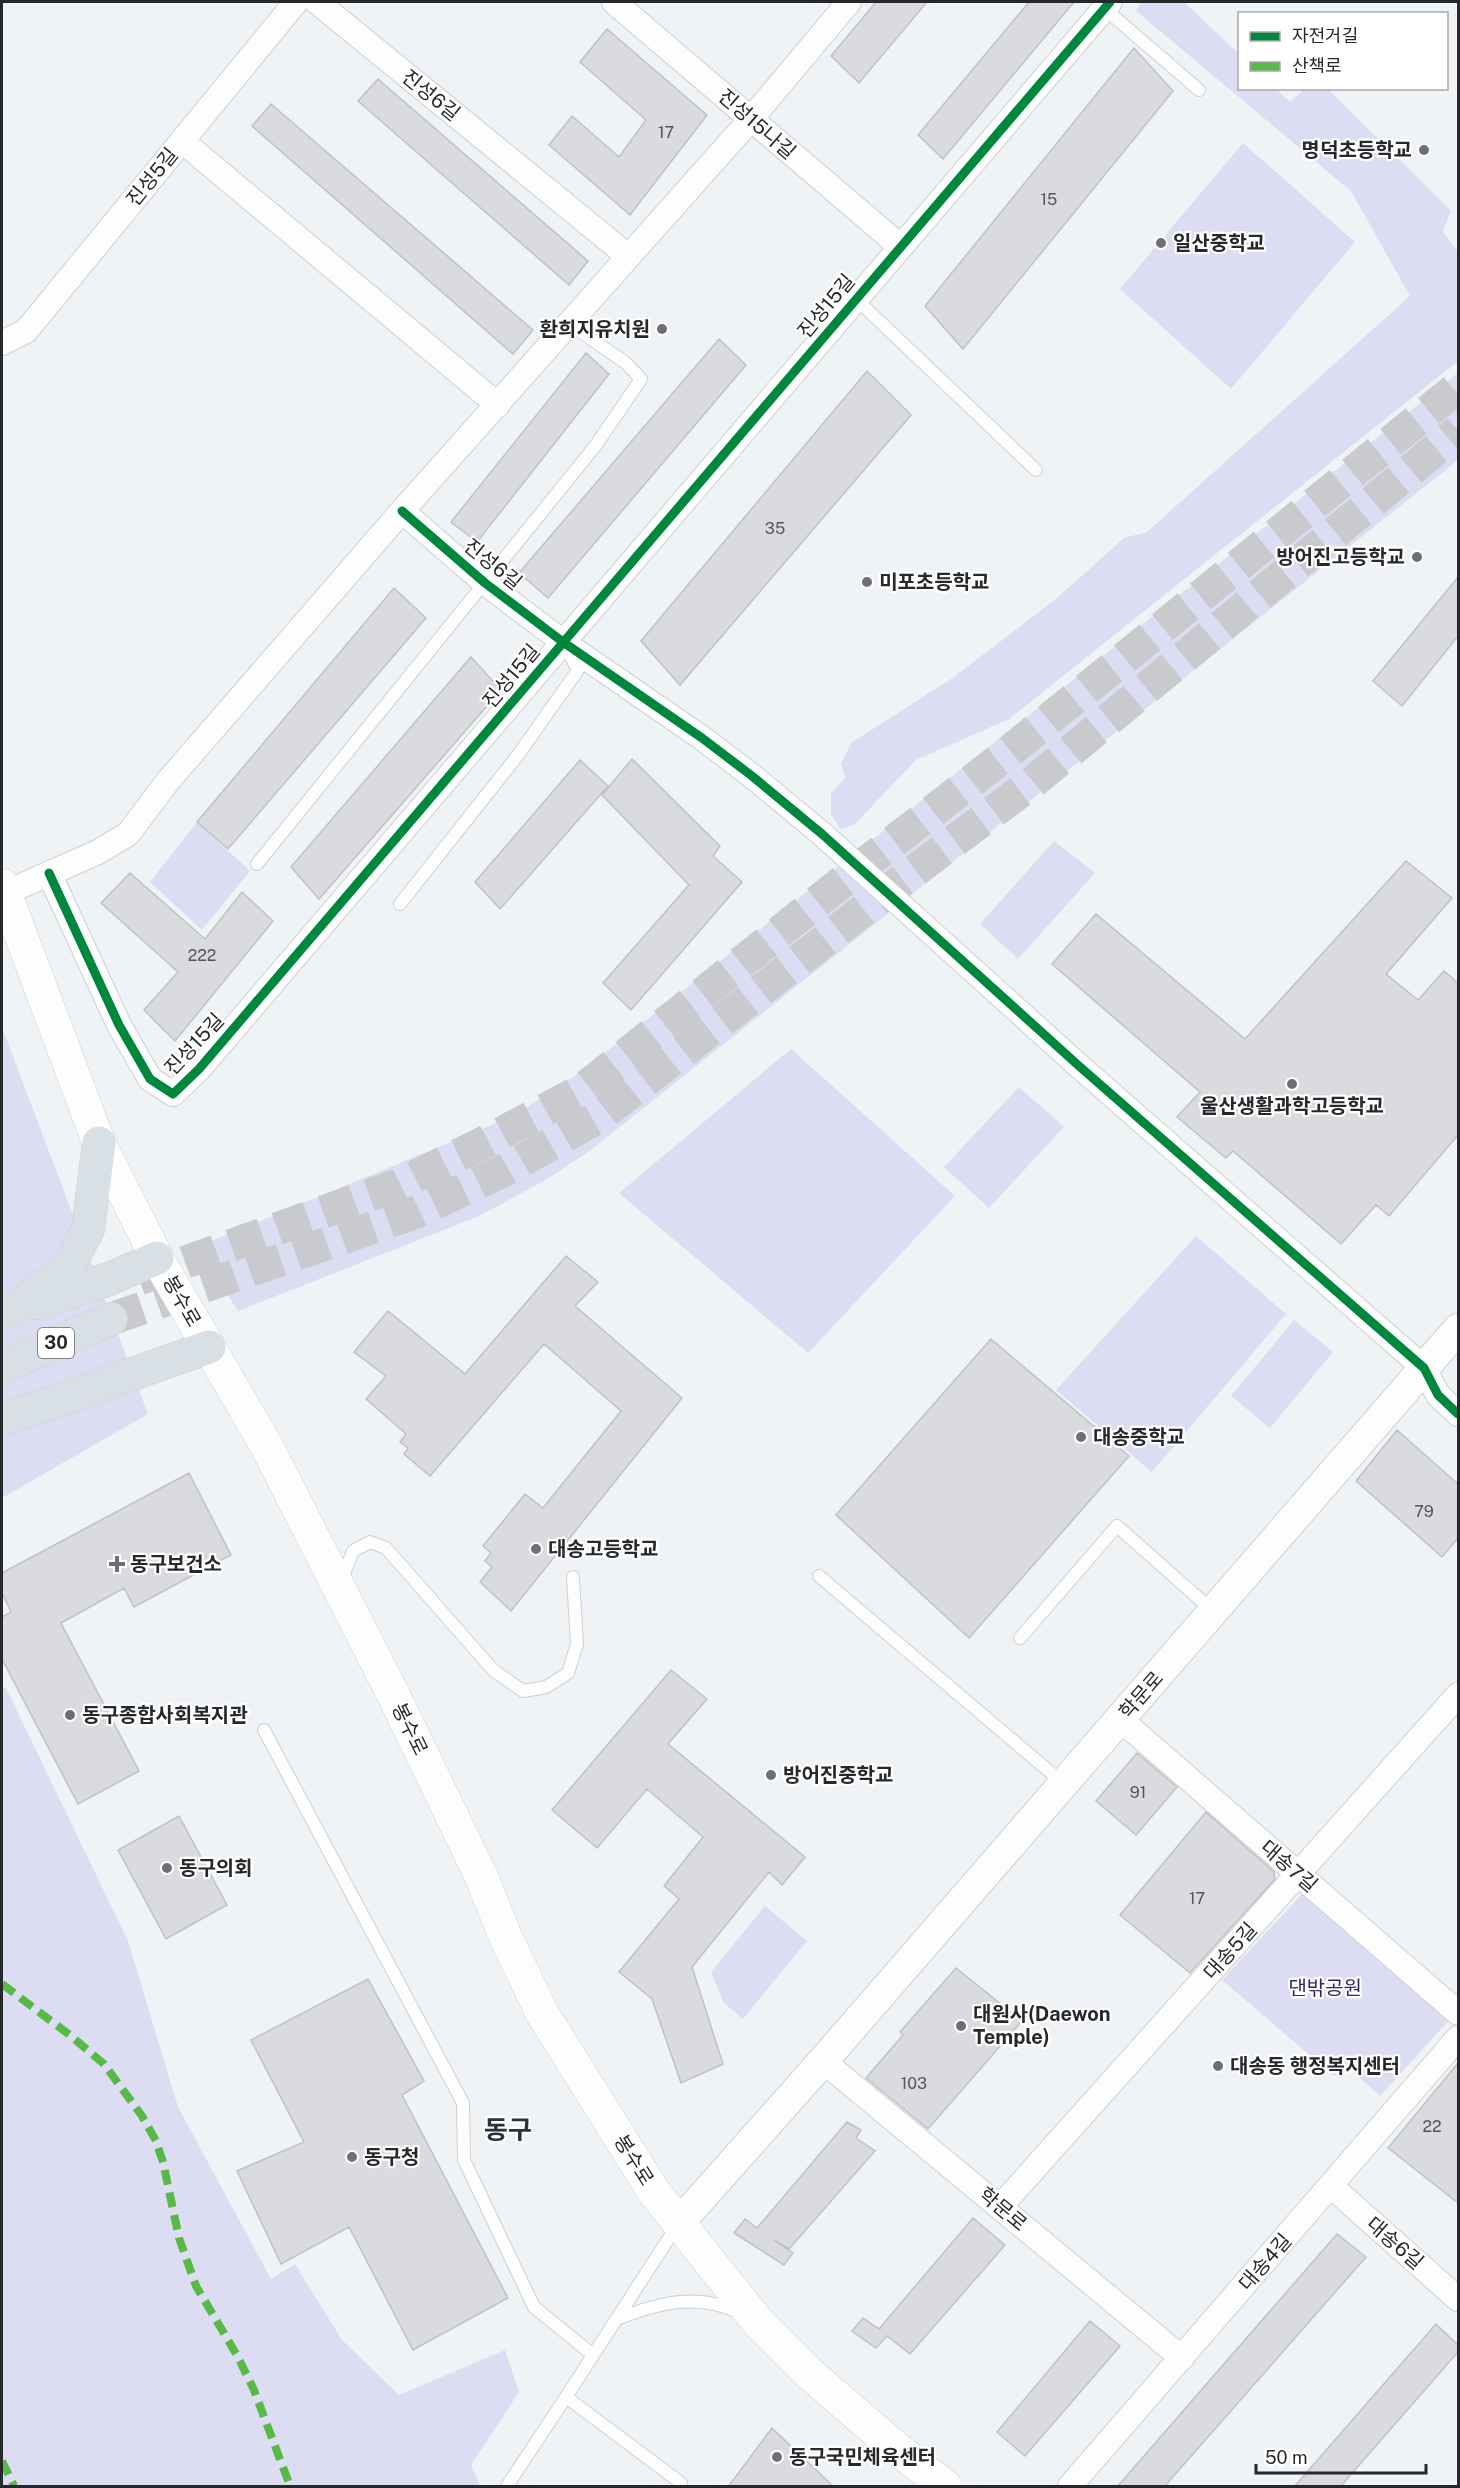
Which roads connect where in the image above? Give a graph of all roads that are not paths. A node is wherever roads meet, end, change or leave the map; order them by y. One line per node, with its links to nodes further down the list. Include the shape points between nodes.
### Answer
1 (296, 2): 8 (street, 진성5길)
2 (317, 2): 10 (street, 진성6길)
3 (614, 2): 7 (street, 진성15나길)
4 (849, 2): 7 (street)
5 (1107, 5): 6 (lane); 9 (street, 진성15길)
6 (1199, 90)
7 (751, 119): 9 (street, 진성15나길); 10 (street)
8 (182, 141): 13 (street, 진성5길, via 26,331); 14 (street)
9 (901, 247): 11 (street, 진성15길)
10 (628, 256): 12 (street)
11 (856, 299): 15 (lane); 18 (street, 진성15길)
12 (568, 323): 14 (street); 17 (lane, via 626,363 641,379 596,445)
13 (2, 343)
14 (498, 405): 16 (street)
15 (1036, 470)
16 (402, 511): 17 (street, 진성6길); 20 (street, via 168,781 128,834)
17 (485, 583): 18 (street, 진성6길); 19 (lane)
18 (563, 642): 20 (street, 진성15길, via 207,1060 173,1094 150,1079 119,1025); 22 (lane, via 578,670 518,755); 29 (street, 진성6길, via 702,738 805,819)
19 (257, 864)
20 (49, 873): 21 (street)
21 (3, 889): 23 (main road, 봉수로)
22 (400, 904)
23 (99, 1143): 24 (main road, 봉수로); 25 (highway, via 88,1229 68,1267)
24 (157, 1258): 25 (highway); 27 (main road, 봉수로)
25 (6, 1319): 28 (highway, 30, via 110,1305)
26 (1458, 1329): 29 (street, 학문로)
27 (209, 1347): 31 (highway); 34 (main road, 봉수로, via 266,1445)
28 (2, 1367)
29 (1424, 1368): 30 (street, via 1438,1395); 35 (street, 학문로)
30 (1458, 1414)
31 (2, 1420)
32 (573, 1576): 34 (lane, via 577,1644 568,1673 546,1687 523,1691 493,1670 386,1548 370,1542 353,1551 345,1571)
33 (819, 1576): 40 (lane)
34 (344, 1598): 47 (main road, 봉수로, via 461,1833 542,2013 654,2192)
35 (1214, 1611): 36 (lane, via 1117,1526); 38 (street, 학문로)
36 (1020, 1638)
37 (1458, 1695): 41 (street, 대송5길)
38 (1120, 1719): 40 (street, 학문로); 41 (street, 대송7길)
39 (264, 1730): 51 (lane, via 463,2103 464,2160 534,2307)
40 (1064, 1784): 44 (street, 학문로)
41 (1299, 1874): 42 (street, 대송7길); 46 (street, 대송5길)
42 (1458, 2013)
43 (1458, 2038): 45 (street, 대송4길)
44 (824, 2061): 46 (street, 학문로); 47 (street, 학문로)
45 (1331, 2186): 48 (street, 대송6길); 52 (street, 대송4길)
46 (1000, 2207): 52 (street, 학문로)
47 (679, 2223): 49 (lane); 50 (main road, 봉수로)
48 (1458, 2299)
49 (617, 2319): 50 (lane, via 665,2302 690,2301 710,2302); 51 (lane)
50 (758, 2322): 56 (main road, 봉수로, via 810,2374)
51 (593, 2355): 53 (lane)
52 (1182, 2358): 57 (street, 대송4길)
53 (566, 2397): 54 (lane); 55 (lane)
54 (681, 2483)
55 (507, 2487)
56 (945, 2487)
57 (1070, 2487)

